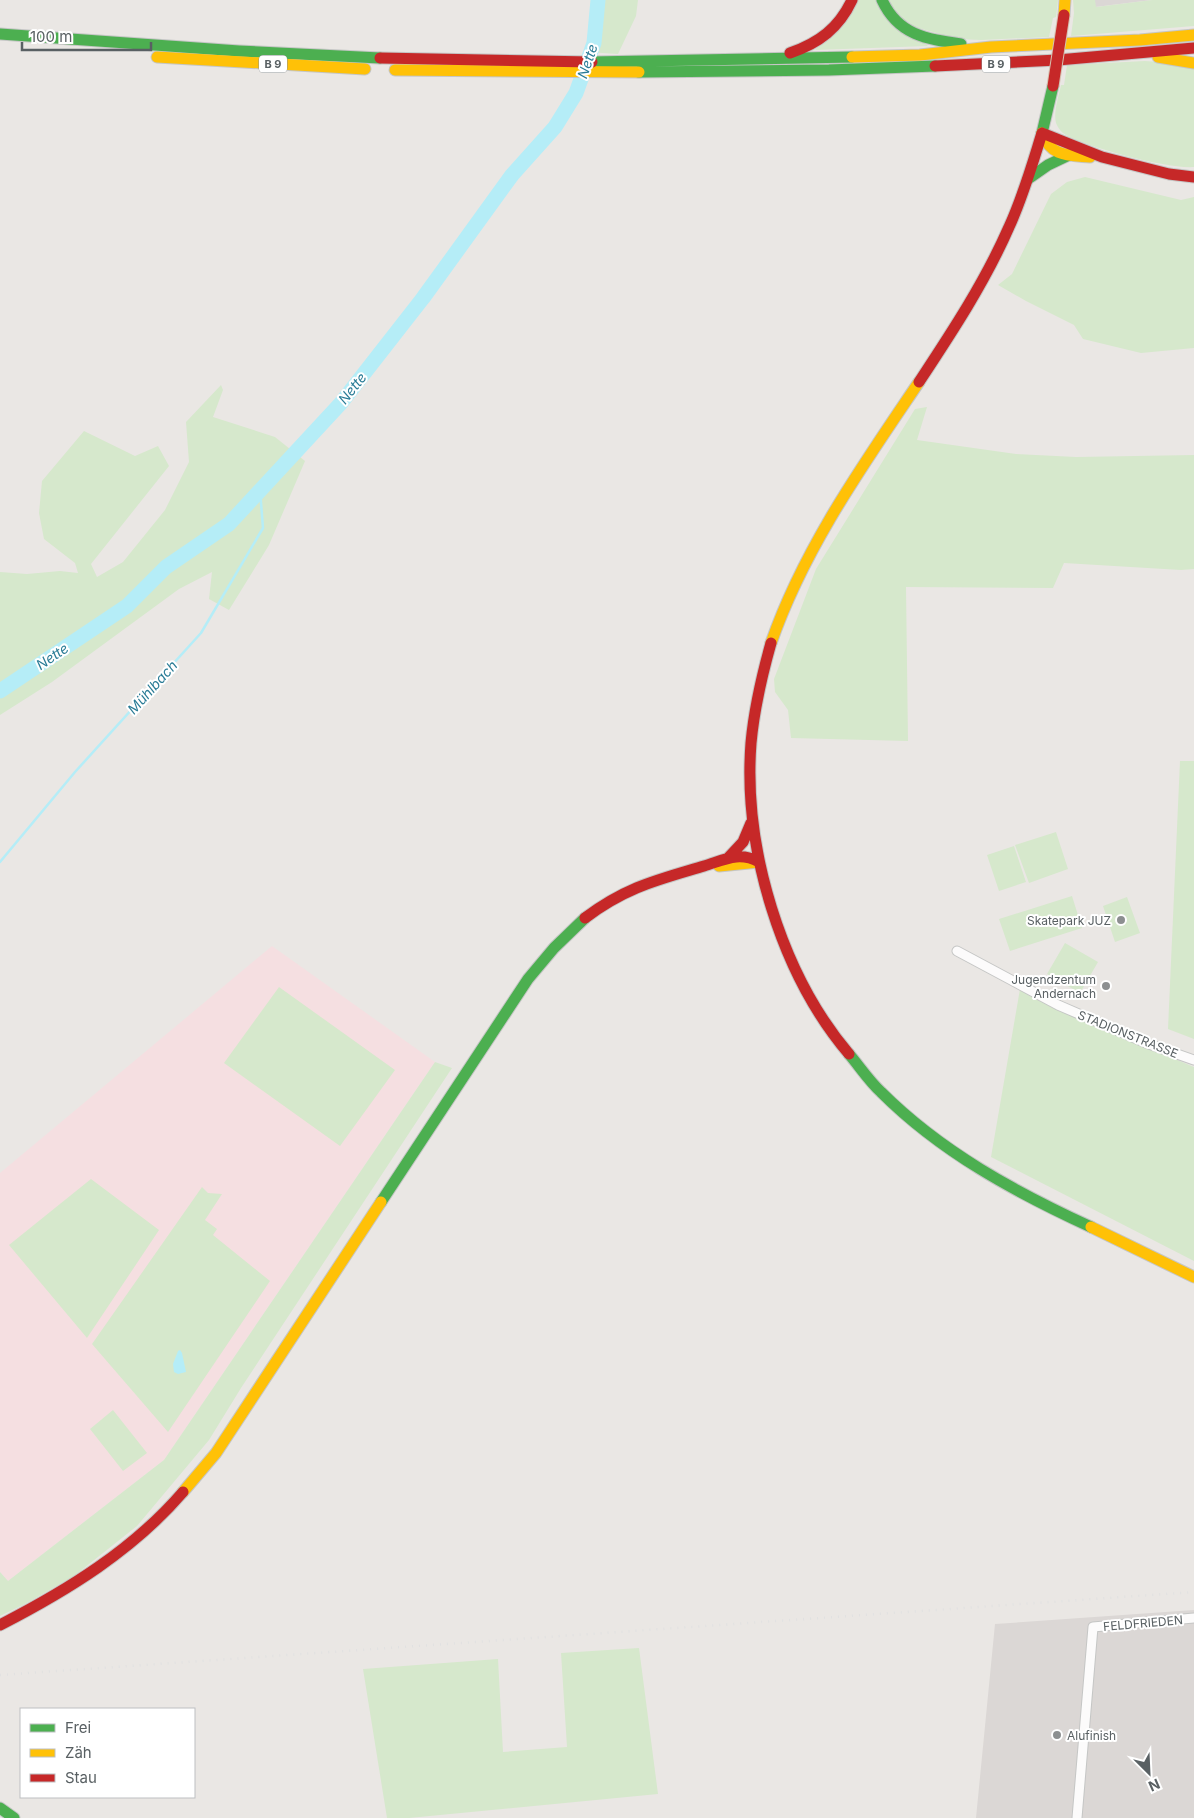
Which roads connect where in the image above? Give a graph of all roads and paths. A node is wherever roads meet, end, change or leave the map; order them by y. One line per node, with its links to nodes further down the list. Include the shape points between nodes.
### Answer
1 (852, 0): 12 (main road, via 832,32 806,48)
2 (882, 0): 7 (main road, via 891,18 915,35 934,41)
3 (1065, 0): 16 (main road, bridge, via 1053,86)
4 (0, 34): 14 (main road, B 9)
5 (1194, 35): 7 (main road, B 9)
6 (0, 45): 9 (main road)
7 (991, 48): 12 (main road, B 9, via 920,55)
8 (1194, 48): 10 (main road, B 9)
9 (57, 50)
10 (1141, 53): 13 (main road); 15 (main road, B 9, via 921,68)
11 (143, 56): 14 (main road, B 9, via 388,70)
12 (766, 58): 15 (main road, B 9)
13 (1194, 63)
14 (547, 68): 15 (main road, B 9)
15 (643, 68)
16 (1042, 133): 17 (main road, via 1049,148); 18 (main road); 20 (main road)
17 (1069, 155): 18 (main road); 20 (main road)
18 (1102, 157): 19 (main road)
19 (1194, 177)
20 (1028, 179): 21 (main road, via 1011,225 985,276 833,515 812,551 777,628 761,679 753,720 750,767)
21 (752, 820): 22 (main road, via 742,845); 23 (main road)
22 (729, 857): 23 (main road, via 746,855); 24 (main road)
23 (759, 862): 24 (main road); 27 (main road, via 778,930 814,1005 847,1054 895,1106 931,1136 988,1174)
24 (704, 866): 29 (main road, via 648,882 615,898 582,920 552,948 528,979 216,1453 161,1516 106,1563 44,1603)
25 (957, 951): 26 (street, STADIONSTRASSE, via 1058,1005 1146,1044)
26 (1194, 1060)
27 (1194, 1277)
28 (1194, 1618): 32 (street, FELDFRIEDEN, via 1093,1628)
29 (0, 1625)
30 (0, 1808): 31 (main road)
31 (14, 1818)
32 (1077, 1818)

